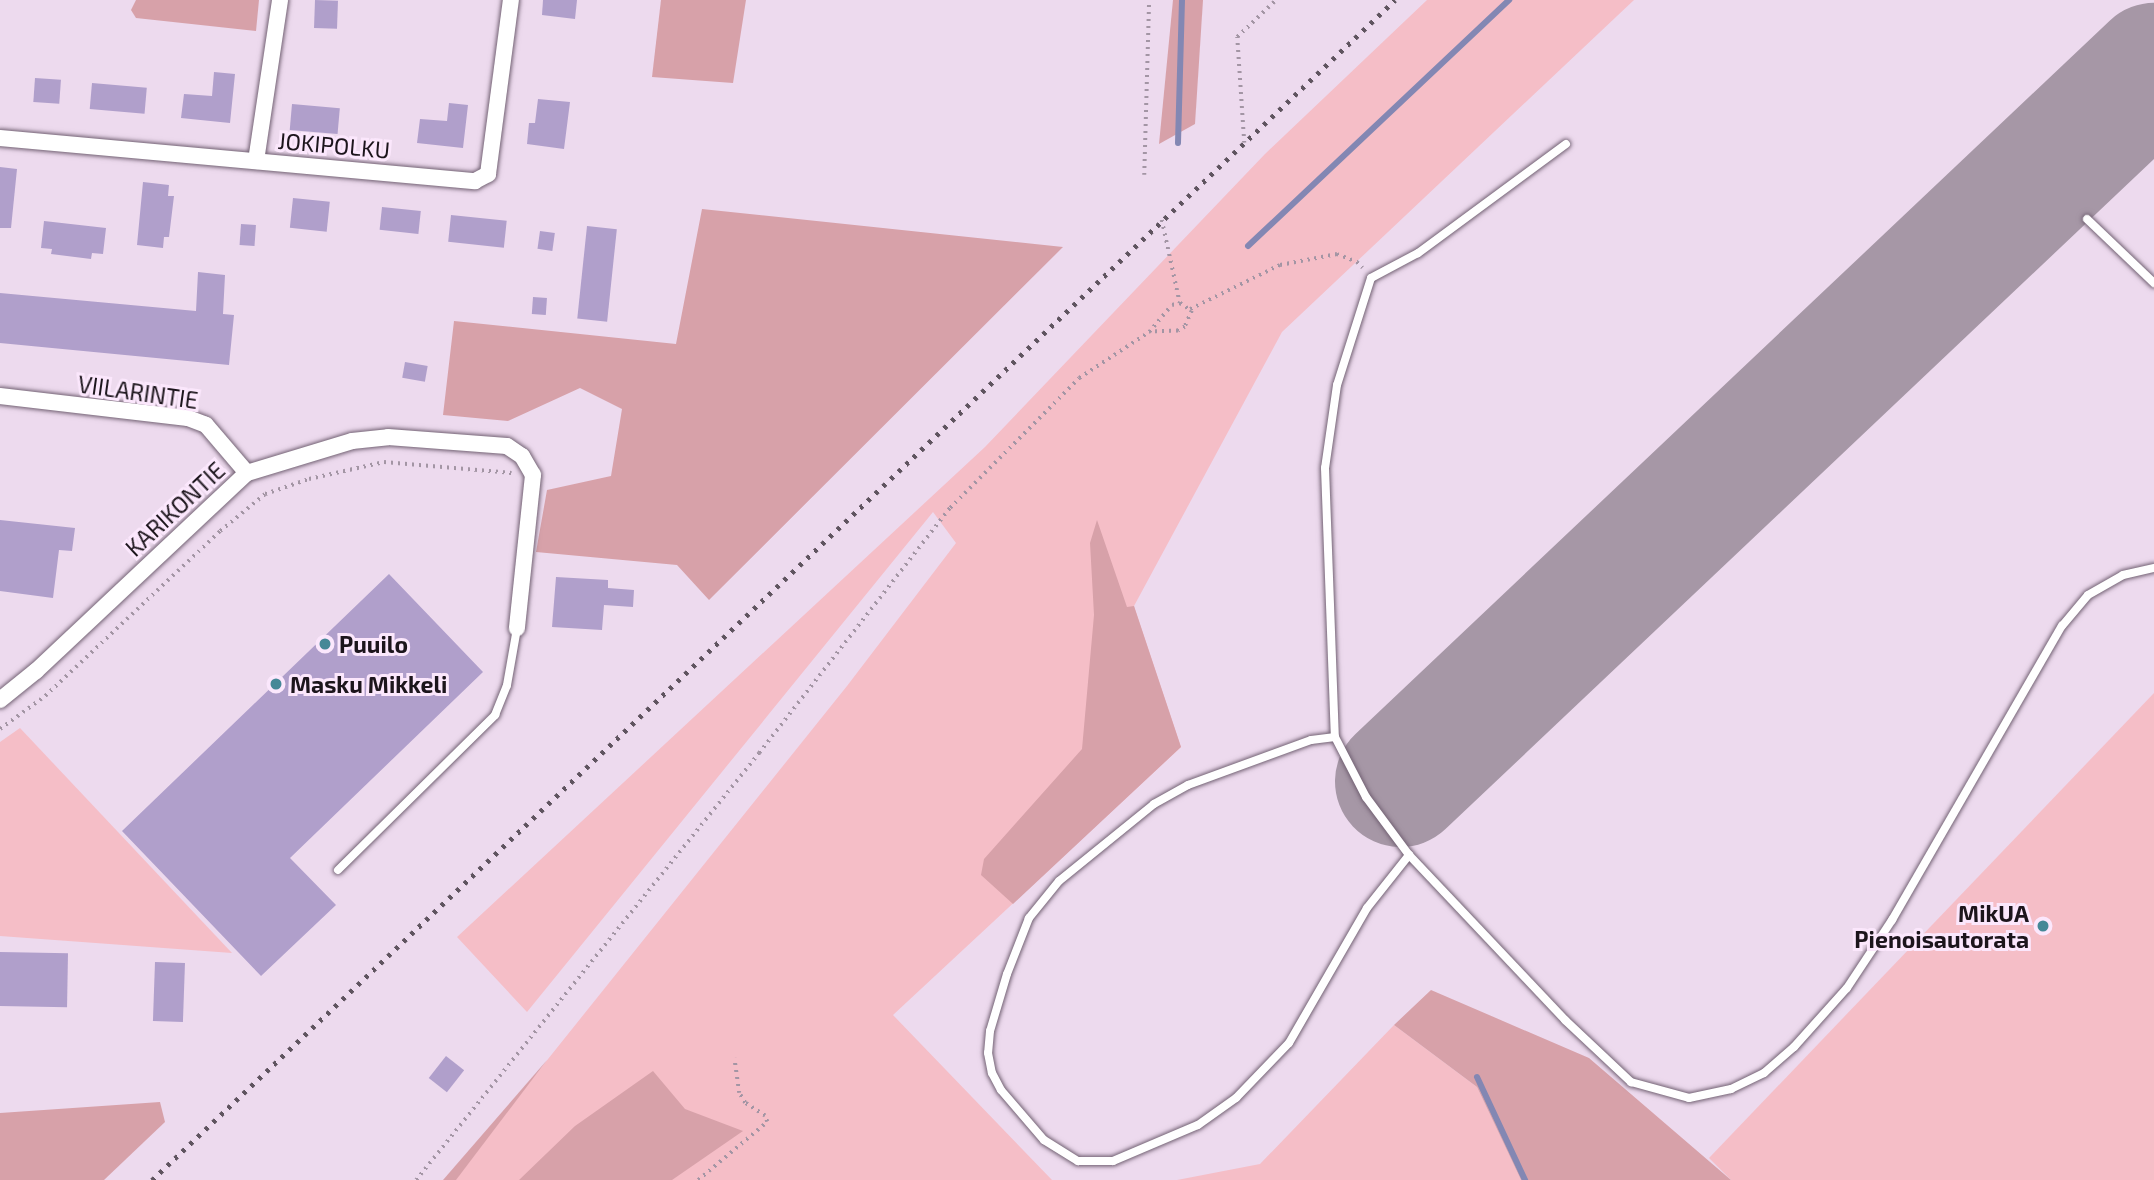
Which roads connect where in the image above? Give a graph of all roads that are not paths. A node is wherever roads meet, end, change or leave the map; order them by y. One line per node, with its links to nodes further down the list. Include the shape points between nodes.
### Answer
1 (280, 0): 5 (street)
2 (511, 0): 5 (street, JOKIPOLKU, via 488,174 475,181)
3 (0, 138): 5 (street, JOKIPOLKU)
4 (1566, 144): 13 (lane, via 1418,253 1371,278 1337,386 1325,468)
5 (256, 161)
6 (2087, 219): 7 (lane)
7 (2154, 283)
8 (0, 396): 9 (street, VIILARINTIE, via 188,418 206,425)
9 (247, 473): 11 (street, KARIKONTIE, via 374,438 507,446 522,456 533,475); 12 (street, KARIKONTIE)
10 (2154, 568): 14 (lane, via 2123,575 2088,595 2062,626 1933,851 1847,988 1794,1048 1764,1073 1731,1089 1689,1098 1631,1082 1565,1020)
11 (517, 628): 15 (lane, via 507,685 495,715)
12 (0, 700)
13 (1335, 737): 14 (lane, via 1366,797); 14 (lane, via 1311,740 1188,785 1154,804 1059,880 1029,918 994,1019 988,1053 1001,1090 1044,1140 1078,1161 1113,1161 1198,1125 1236,1098 1289,1042 1367,908)
14 (1409, 855)
15 (338, 870)

